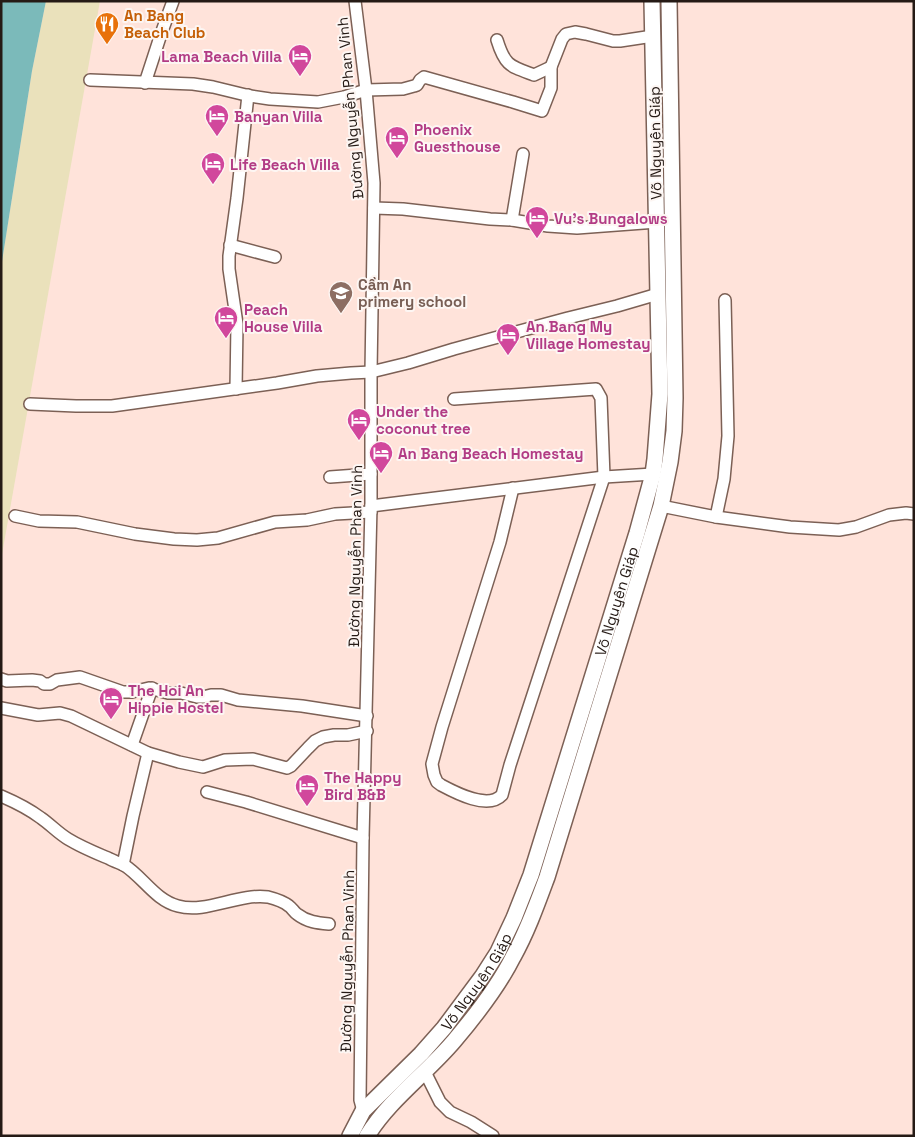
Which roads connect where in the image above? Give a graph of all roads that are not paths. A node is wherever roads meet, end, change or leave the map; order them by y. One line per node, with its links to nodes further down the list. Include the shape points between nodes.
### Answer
1 (173, 1): 9 (street)
2 (355, 1): 10 (street, Đường Nguyễn Phan Vinh)
3 (652, 1): 5 (main road, Võ Nguyên Giáp)
4 (669, 1): 25 (main road, Võ Nguyên Giáp, via 675,398 673,439)
5 (653, 36): 7 (street, via 613,41 569,33 562,39); 15 (main road, Võ Nguyên Giáp)
6 (497, 40): 7 (street, via 501,54 513,67 534,75)
7 (551, 67): 10 (street, via 551,88 542,112 424,77 417,85 403,89)
8 (90, 80): 9 (street)
9 (145, 83): 11 (street, via 213,86)
10 (366, 90): 11 (street, via 318,102); 13 (street, Đường Nguyễn Phan Vinh)
11 (248, 96): 16 (street)
12 (523, 154): 14 (street)
13 (374, 208): 14 (street); 20 (street, Đường Nguyễn Phan Vinh)
14 (512, 220): 15 (street, via 576,228)
15 (657, 222): 18 (main road, Võ Nguyên Giáp)
16 (230, 244): 17 (street); 21 (street, via 228,269 237,324)
17 (275, 257)
18 (658, 294): 20 (street); 25 (main road, Võ Nguyên Giáp, via 660,394 655,459)
19 (725, 300): 33 (street, via 728,436)
20 (371, 372): 21 (street, via 317,376); 24 (street, Đường Nguyễn Phan Vinh)
21 (236, 389): 23 (street, via 112,406)
22 (454, 399): 27 (street, via 596,389 601,398)
23 (30, 404)
24 (371, 474): 26 (street); 30 (street, Đường Nguyễn Phan Vinh)
25 (660, 475): 27 (street); 29 (main road, Võ Nguyên Giáp); 47 (main road, Võ Nguyên Giáp, via 637,533 534,865 514,918 498,952 469,996 422,1054)
26 (330, 477)
27 (604, 477): 28 (street); 28 (street, via 502,795 488,802 441,785 432,764 500,542)
28 (513, 488): 30 (street)
29 (661, 506): 33 (street); 46 (main road, Võ Nguyên Giáp, via 547,877 526,931 496,986 454,1041)
30 (371, 509): 32 (street, via 275,522 218,538 197,540); 37 (street, Đường Nguyễn Phan Vinh)
31 (914, 514): 33 (street, via 889,515 839,530)
32 (15, 516)
33 (716, 517)
34 (1, 679): 35 (street, via 40,680 50,684 80,677 123,692)
35 (152, 688): 37 (street, via 203,698 221,696); 39 (street)
36 (1, 708): 39 (street, via 38,715 60,713 71,716)
37 (367, 716): 38 (street, Đường Nguyễn Phan Vinh)
38 (367, 731): 40 (street, via 322,737 287,768 253,759 225,760 203,766); 43 (street, Đường Nguyễn Phan Vinh)
39 (132, 745): 40 (street)
40 (148, 753): 44 (street)
41 (206, 792): 43 (street)
42 (1, 796): 44 (street, via 30,810 68,839)
43 (363, 838): 47 (street, Đường Nguyễn Phan Vinh, via 360,1100)
44 (123, 865): 45 (street, via 167,902 177,906 203,907 254,896 267,897 280,900 307,920)
45 (330, 924)
46 (424, 1072): 49 (main road, Võ Nguyên Giáp, via 397,1098); 50 (street, via 440,1102 450,1112)
47 (364, 1111): 48 (main road, Võ Nguyên Giáp)
48 (350, 1136)
49 (367, 1136)
50 (493, 1136)

